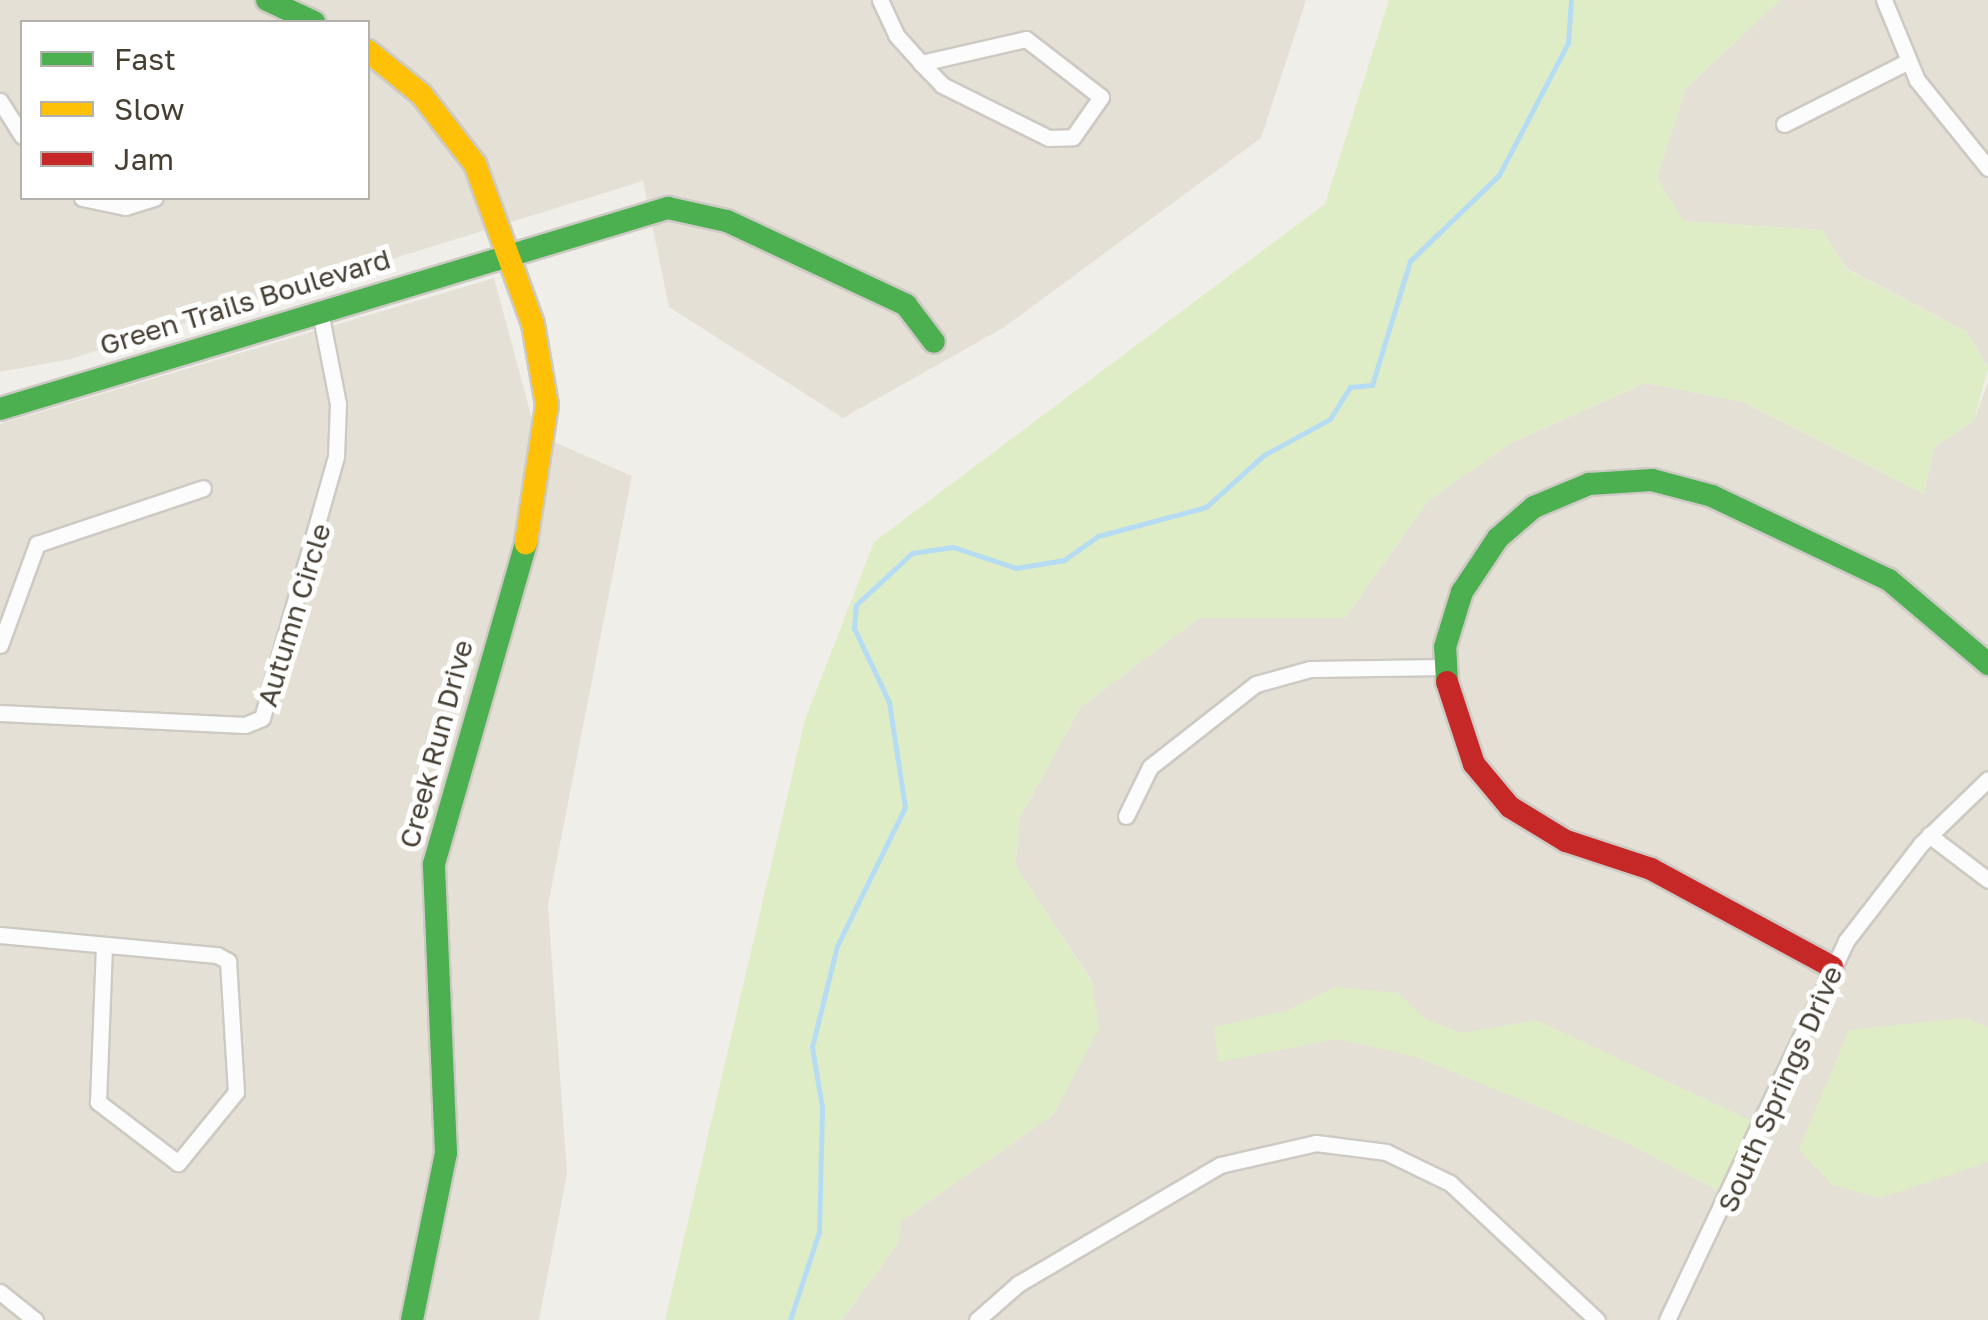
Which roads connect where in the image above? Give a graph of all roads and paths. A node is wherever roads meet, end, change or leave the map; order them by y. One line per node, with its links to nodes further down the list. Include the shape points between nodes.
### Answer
1 (266, 0): 4 (street)
2 (880, 0): 7 (street)
3 (1884, 0): 6 (street)
4 (310, 20)
5 (370, 54): 14 (street, Creek Run Drive, via 464,146)
6 (1907, 62): 9 (street); 11 (street)
7 (921, 63): 7 (street, via 942,85 1061,141 1101,97 1026,39)
8 (0, 100): 10 (street)
9 (1784, 124)
10 (20, 133)
11 (1988, 168)
12 (92, 200): 13 (street, via 125,207)
13 (148, 200)
14 (508, 252): 15 (street, Green Trails Boulevard); 16 (street, Green Trails Boulevard, via 641,210 695,210 906,305); 32 (street, Creek Run Drive, via 542,359 546,446 434,864 446,1153)
15 (320, 311): 17 (street, Green Trails Boulevard); 22 (street, Autumn Circle, via 338,404 336,456 262,718 245,725)
16 (934, 342)
17 (0, 409)
18 (203, 488): 19 (street, via 37,544)
19 (0, 645)
20 (1988, 664): 21 (street, via 1917,598 1858,563 1685,486 1619,479 1555,496 1498,538 1462,592)
21 (1444, 667): 24 (street, via 1310,669 1256,684 1150,767); 29 (street, via 1464,745 1510,807 1556,836 1650,869)
22 (0, 713)
23 (1988, 779): 25 (street, South Springs Drive)
24 (1126, 816)
25 (1929, 836): 26 (street); 29 (street, South Springs Drive)
26 (1988, 880)
27 (0, 934): 28 (street)
28 (104, 944): 28 (street, via 228,961 236,1092 178,1164 98,1102)
29 (1832, 967): 35 (street, South Springs Drive, via 1710,1243)
30 (0, 1292): 31 (street)
31 (35, 1320)
32 (412, 1320)
33 (977, 1320): 34 (street, via 1018,1284 1220,1164 1316,1143 1386,1152 1450,1182)
34 (1597, 1320)
35 (1666, 1320)

